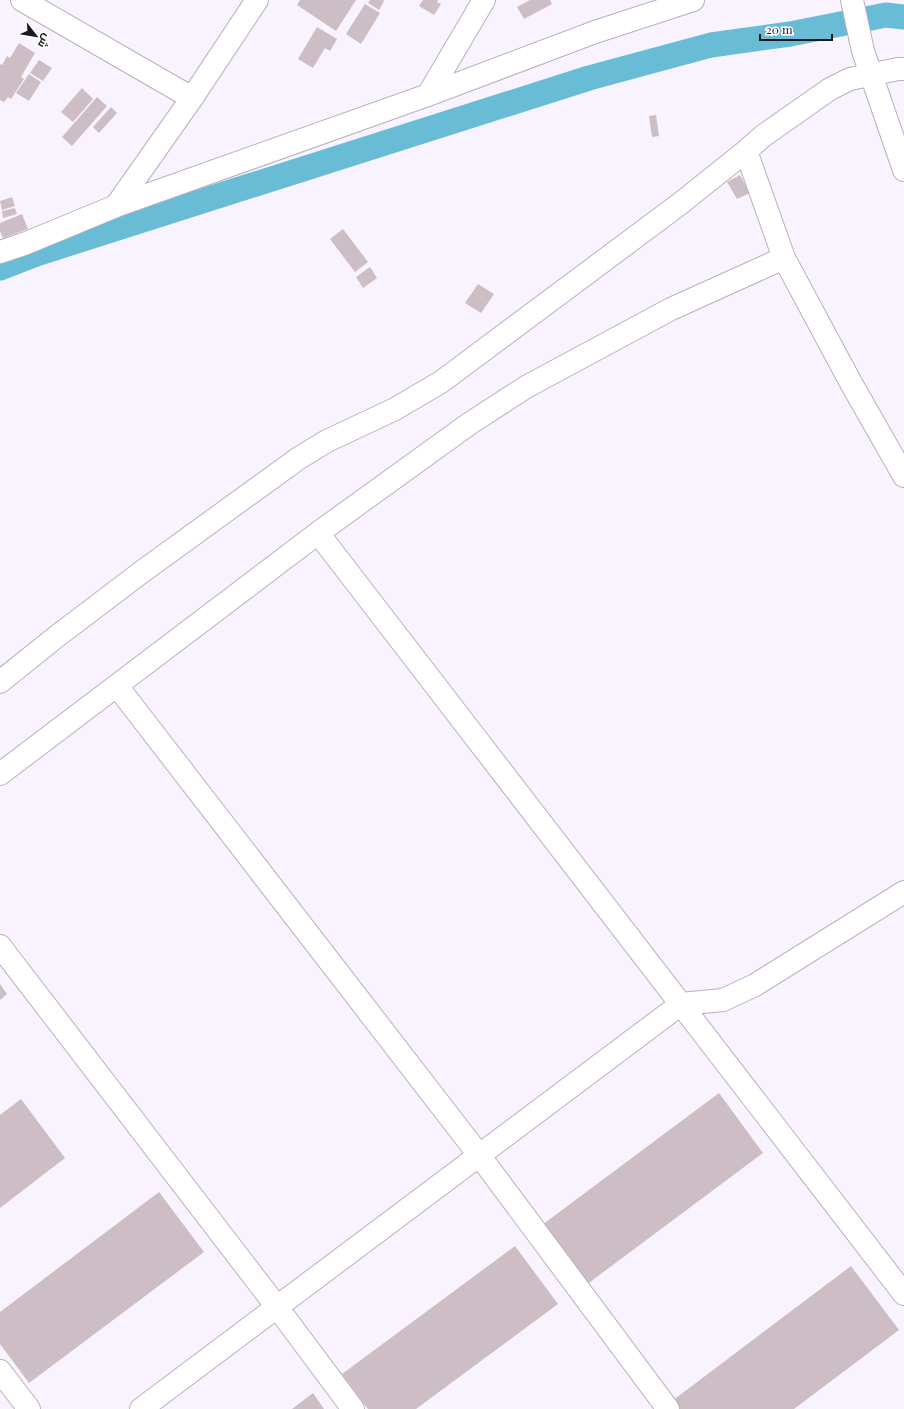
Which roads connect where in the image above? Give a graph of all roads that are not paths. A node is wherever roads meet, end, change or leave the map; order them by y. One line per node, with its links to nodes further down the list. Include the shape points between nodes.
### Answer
1 (22, 0): 9 (street)
2 (257, 0): 9 (street)
3 (484, 0): 8 (street)
4 (693, 0): 8 (street, via 596,32)
5 (852, 0): 7 (street, via 863,51)
6 (904, 69): 7 (street)
7 (872, 75): 10 (street, via 850,79 830,89); 11 (street)
8 (428, 95): 12 (street)
9 (192, 98): 12 (street)
10 (746, 151): 14 (street); 17 (street, via 441,382 395,409 327,441 299,458 137,575)
11 (904, 170)
12 (116, 206): 13 (street)
13 (0, 252)
14 (784, 258): 15 (street); 16 (street, via 671,309 526,387 469,424)
15 (904, 476)
16 (318, 533): 18 (street); 22 (street)
17 (0, 682)
18 (117, 686): 19 (street); 23 (street)
19 (0, 774)
20 (904, 892): 22 (street, via 755,985 723,1000)
21 (0, 946): 25 (street)
22 (681, 1004): 23 (street); 24 (street)
23 (479, 1155): 25 (street); 30 (street)
24 (904, 1294)
25 (277, 1307): 28 (street); 29 (street)
26 (0, 1371): 27 (street)
27 (29, 1409)
28 (141, 1409)
29 (353, 1409)
30 (668, 1409)

